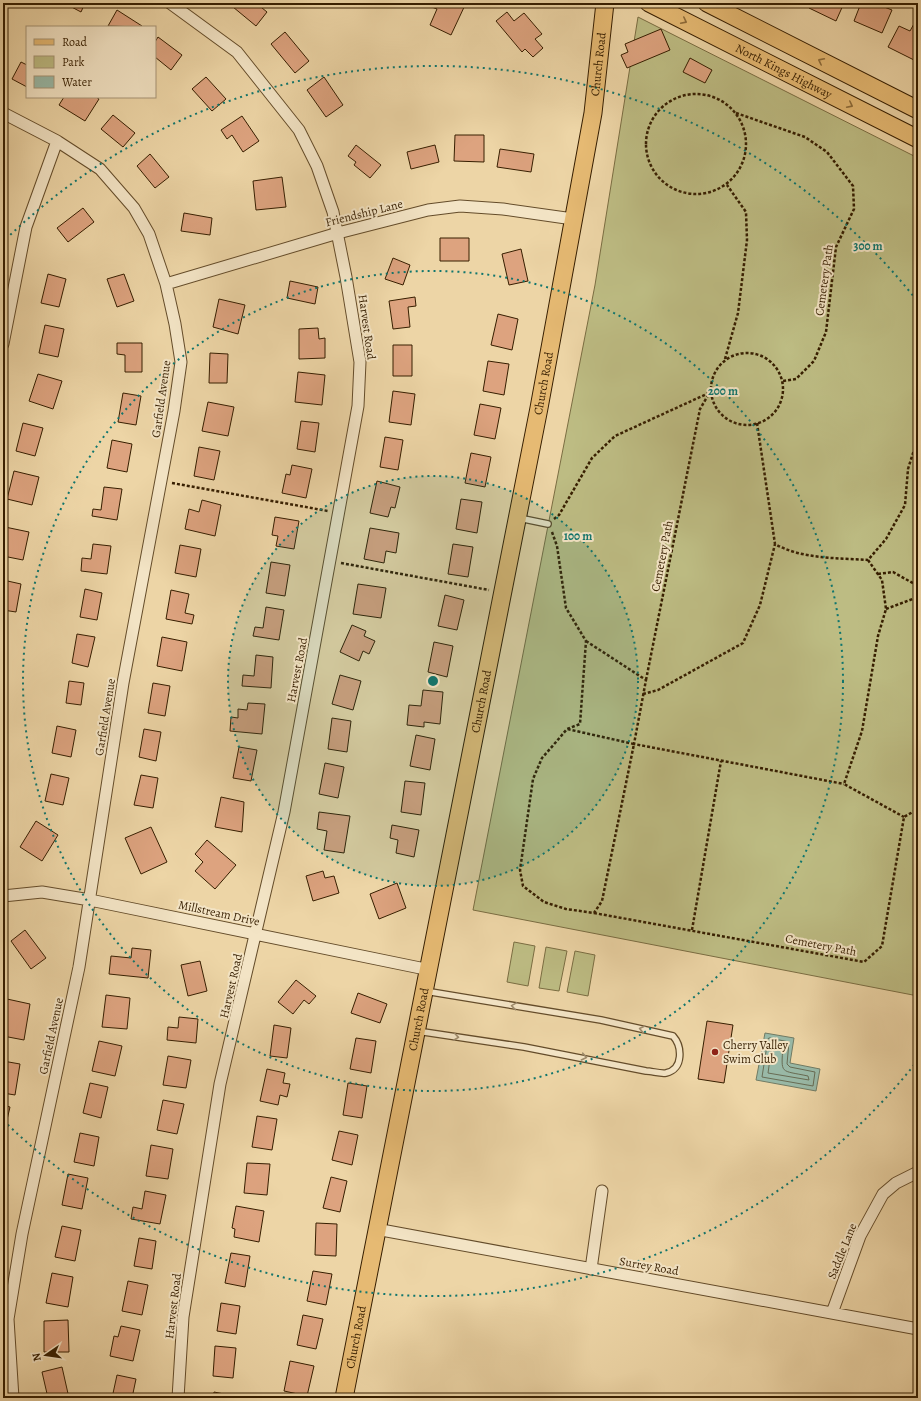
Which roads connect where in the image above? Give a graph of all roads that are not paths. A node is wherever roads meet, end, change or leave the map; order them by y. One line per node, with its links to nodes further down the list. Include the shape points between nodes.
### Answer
1 (170, 3): 10 (street, Harvest Road, via 237,52 299,130 317,166)
2 (605, 3): 9 (main road, Church Road, via 593,113)
3 (649, 3): 7 (main road, North Kings Highway, one-way to 7)
4 (707, 3): 5 (main road, one-way to 4)
5 (918, 110)
6 (3, 113): 8 (street, Garfield Avenue)
7 (918, 139)
8 (56, 141): 11 (street, Garfield Avenue, via 100,169 134,208 149,234); 12 (street, via 26,227)
9 (573, 219): 10 (street, Friendship Lane, via 460,206 428,210); 13 (main road, Church Road)
10 (338, 233): 11 (street, Friendship Lane); 17 (street, Harvest Road, via 360,362 358,406 284,812)
11 (166, 284): 16 (street, Garfield Avenue, via 181,362 123,684)
12 (3, 344)
13 (518, 518): 14 (lane); 18 (main road, Church Road)
14 (548, 524)
15 (3, 896): 16 (street, Millstream Drive, via 42,892)
16 (90, 900): 17 (street, Millstream Drive); 27 (street, Garfield Avenue, via 79,967 22,1234 8,1319)
17 (256, 934): 18 (street, Millstream Drive); 28 (street, Harvest Road, via 220,1084 183,1318)
18 (430, 970): 19 (main road, Church Road)
19 (425, 991): 20 (main road, Church Road); 20 (lane, one-way to 19, via 524,1047 666,1073 675,1068 680,1057 677,1041 673,1036 601,1020)
20 (417, 1031): 23 (main road, Church Road)
21 (918, 1172): 25 (street, Saddle Lane, via 896,1183 883,1194 860,1236)
22 (602, 1191): 24 (street)
23 (376, 1229): 24 (street, Surrey Road); 29 (main road, Church Road)
24 (591, 1269): 25 (street, Surrey Road)
25 (832, 1313): 26 (street, Surrey Road)
26 (918, 1329)
27 (13, 1398)
28 (178, 1398)
29 (344, 1398)

